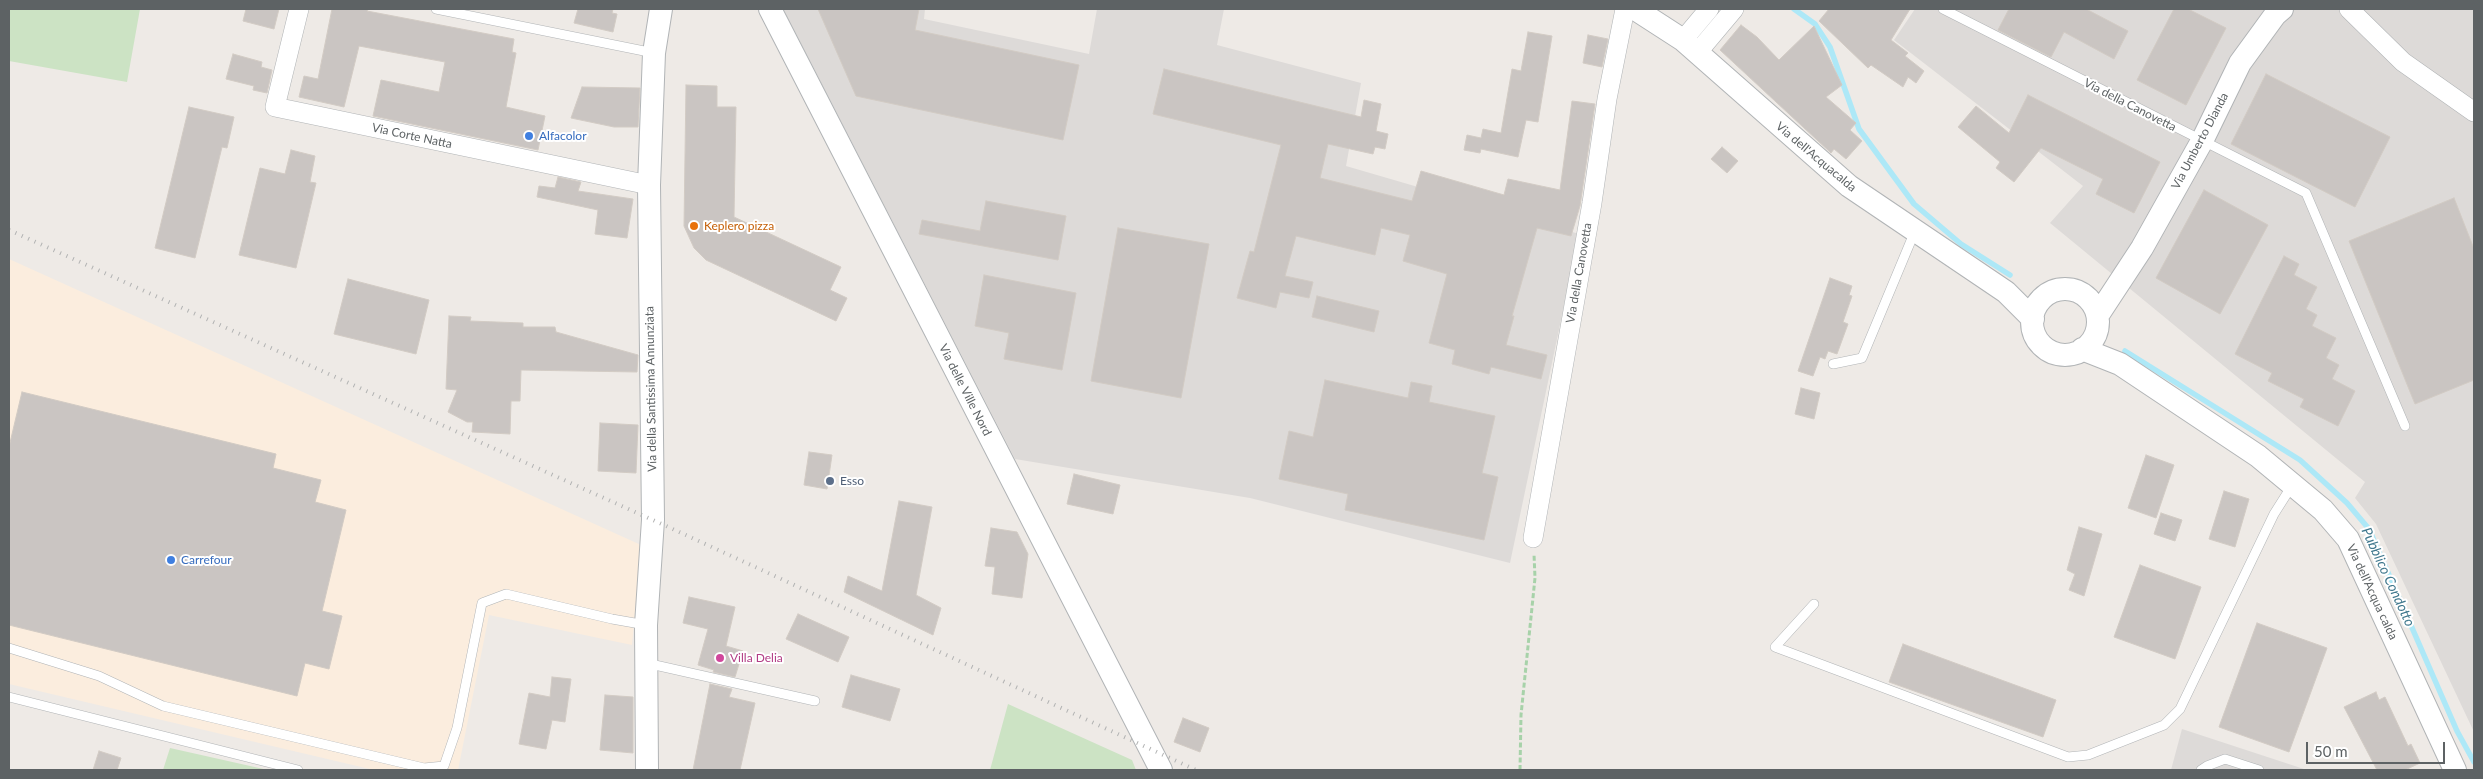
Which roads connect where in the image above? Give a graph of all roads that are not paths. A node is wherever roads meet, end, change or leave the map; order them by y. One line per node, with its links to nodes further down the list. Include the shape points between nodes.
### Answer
1 (299, 9): 16 (street, Via Corte Natta, via 275,107)
2 (436, 9): 13 (lane)
3 (661, 9): 13 (street, Via della Santissima Annunziata)
4 (770, 9): 38 (street, Via delle Ville Nord)
5 (1625, 9): 29 (street, Via della Canovetta)
6 (1635, 9): 12 (street, Via dell'Acquacalda)
7 (1709, 9): 12 (street)
8 (1734, 9): 12 (street)
9 (1943, 9): 15 (lane, Via della Canovetta)
10 (2282, 9): 15 (street, Via Umberto Dianda, via 2240,63)
11 (2349, 9): 14 (street, via 2403,62)
12 (1690, 47): 17 (street, Via dell'Acquacalda, via 1849,186)
13 (654, 54): 16 (street, Via della Santissima Annunziata)
14 (2474, 112)
15 (2202, 141): 18 (street, Via Umberto Dianda, via 2142,248); 27 (lane, Via della Canovetta, via 2306,193)
16 (649, 185): 31 (street, Via della Santissima Annunziata, via 653,520)
17 (1915, 230): 19 (street, Via dell'Acquacalda); 25 (lane, via 1862,358)
18 (2121, 277): 20 (street); 23 (street, Via Umberto Dianda)
19 (2006, 292): 21 (street); 22 (street, Via dell'Acquacalda)
20 (2080, 292): 21 (street, via 2064,289); 23 (street, via 2094,306)
21 (2049, 293): 22 (street, via 2038,304)
22 (2033, 319): 24 (street, via 2037,338 2046,348 2063,354)
23 (2098, 319): 24 (street, via 2091,343); 26 (street, Via dell'Acqua calda)
24 (2082, 349): 26 (street, Via dell'Acqua calda)
25 (1833, 364)
26 (2120, 364): 28 (street, Via dell'Acqua calda, via 2258,456)
27 (2405, 426)
28 (2293, 484): 30 (lane, via 2274,514 2180,709 2164,726 2088,755 2068,757 1775,647); 41 (street, Via dell'Acqua calda, via 2323,510 2348,539)
29 (1533, 538)
30 (1814, 604)
31 (646, 625): 32 (lane, via 506,594 482,603 457,728 444,766 424,768 163,706 99,676); 33 (street, Via della Santissima Annunziata)
32 (9, 648)
33 (646, 663): 35 (lane); 37 (street, Via della Santissima Annunziata)
34 (9, 697): 36 (lane)
35 (815, 701)
36 (298, 770)
37 (647, 770)
38 (1161, 770)
39 (2201, 770): 40 (lane, via 2225,759)
40 (2259, 770)
41 (2455, 770)

